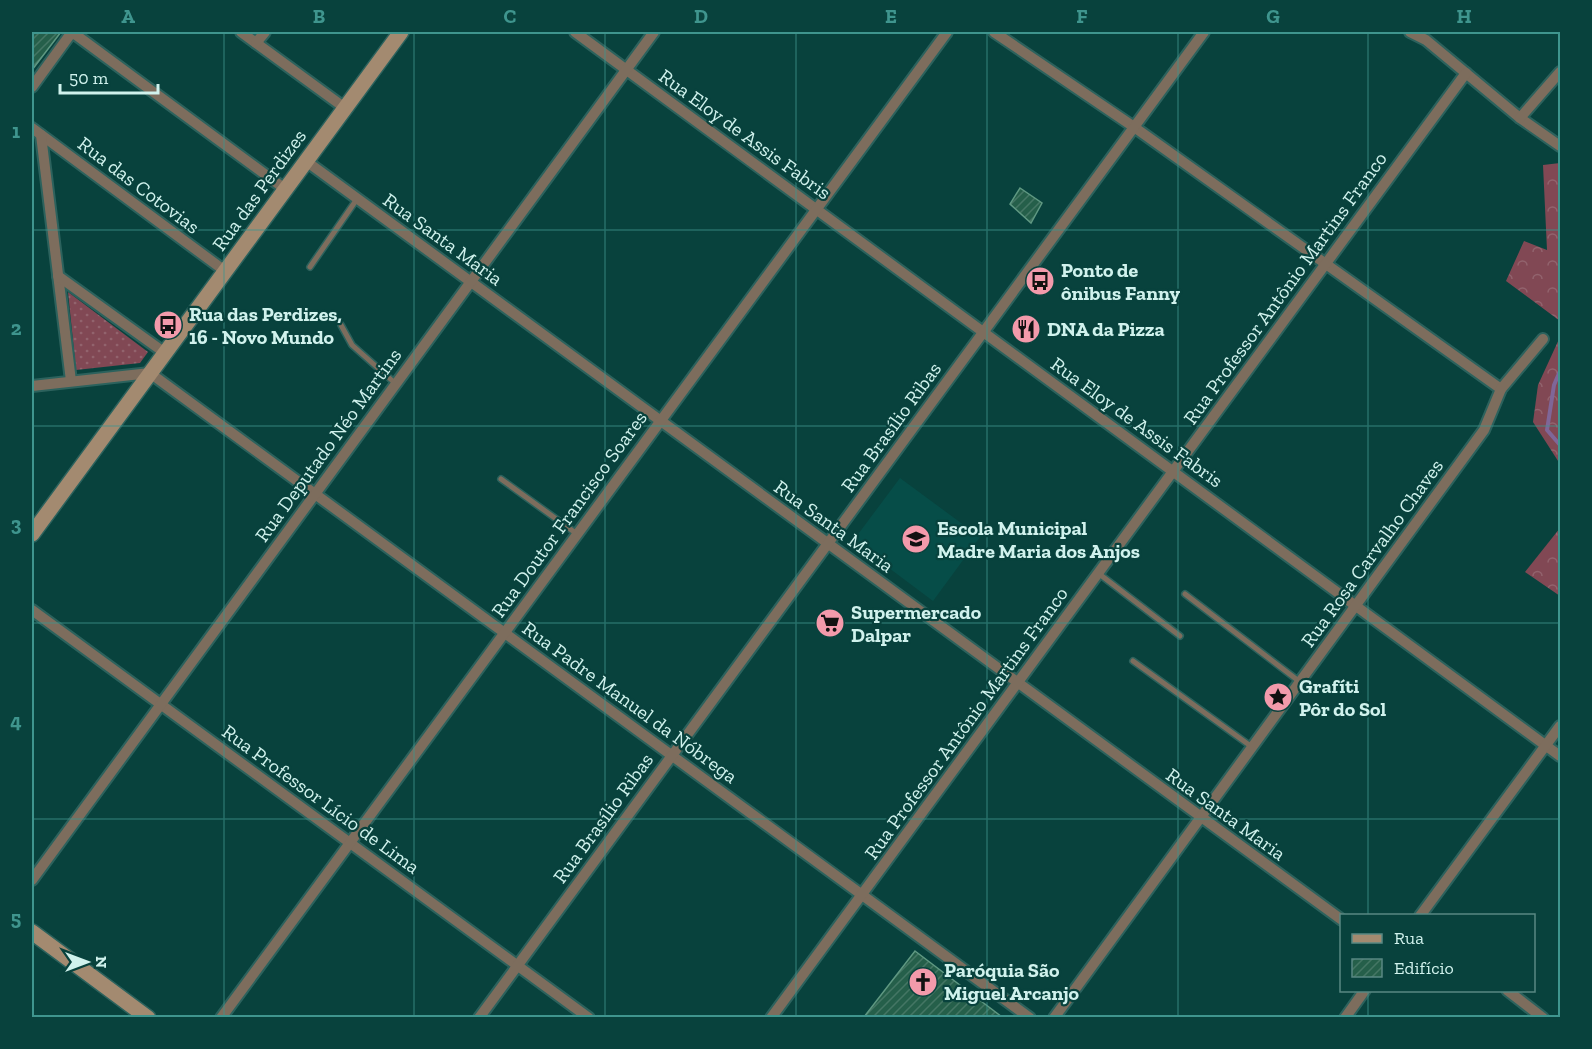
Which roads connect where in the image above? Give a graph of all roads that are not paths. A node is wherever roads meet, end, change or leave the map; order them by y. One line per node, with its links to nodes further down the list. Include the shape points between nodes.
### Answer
1 (72, 32): 16 (street); 24 (street)
2 (241, 32): 12 (street)
3 (265, 32): 12 (street)
4 (401, 32): 17 (street, Rua das Perdizes)
5 (575, 32): 13 (street, Rua Eloy de Assis Fabris)
6 (654, 32): 13 (street, Rua Deputado Néo Martins)
7 (947, 32): 26 (street, Rua Doutor Francisco Soares)
8 (994, 32): 19 (street)
9 (1204, 32): 19 (street, Rua Brasílio Ribas)
10 (1410, 32): 11 (street)
11 (1429, 36): 15 (street)
12 (256, 43): 17 (street)
13 (627, 69): 26 (street, Rua Eloy de Assis Fabris); 31 (street, Rua Deputado Néo Martins)
14 (1560, 72): 18 (street)
15 (1466, 73): 18 (street); 27 (street, Rua Professor Antônio Martins Franco)
16 (32, 87)
17 (345, 108): 23 (street, Rua das Perdizes)
18 (1521, 118): 22 (street)
19 (1134, 127): 27 (street); 33 (street, Rua Brasílio Ribas)
20 (32, 128): 21 (street, Rua das Cotovias)
21 (41, 135): 29 (street, Rua das Cotovias); 30 (street)
22 (1560, 146)
23 (306, 161): 24 (street, Rua das Perdizes); 25 (street, Rua Santa Maria)
24 (285, 189): 29 (street, Rua das Perdizes)
25 (358, 198): 28 (lane); 31 (street, Rua Santa Maria)
26 (816, 209): 33 (street, Rua Eloy de Assis Fabris); 41 (street, Rua Doutor Francisco Soares)
27 (1325, 264): 40 (street); 42 (street, Rua Professor Antônio Martins Franco)
28 (310, 267)
29 (225, 271): 35 (street, Rua das Perdizes)
30 (58, 276): 35 (street); 37 (street)
31 (471, 282): 38 (street, Rua Deputado Néo Martins); 41 (street, Rua Santa Maria)
32 (341, 325): 38 (lane, via 352,345)
33 (983, 332): 42 (street, Rua Eloy de Assis Fabris); 47 (street, Rua Brasílio Ribas)
34 (1543, 339): 40 (street, Rua Rosa Carvalho Chaves)
35 (165, 353): 36 (street, Rua das Perdizes)
36 (150, 373): 37 (street); 44 (street, Rua Padre Manuel da Nóbrega); 45 (street, Rua das Perdizes)
37 (71, 381): 39 (street)
38 (396, 384): 44 (street, Rua Deputado Néo Martins)
39 (32, 386)
40 (1501, 389): 50 (street, Rua Rosa Carvalho Chaves, via 1485,430)
41 (660, 421): 46 (street, Rua Doutor Francisco Soares); 47 (street, Rua Santa Maria)
42 (1173, 471): 48 (street, Rua Professor Antônio Martins Franco); 50 (street, Rua Eloy de Assis Fabris)
43 (501, 479): 46 (lane)
44 (315, 494): 52 (street, Rua Padre Manuel da Nóbrega); 57 (street, Rua Deputado Néo Martins)
45 (32, 534)
46 (577, 534): 52 (street, Rua Doutor Francisco Soares)
47 (828, 543): 56 (street, Rua Santa Maria); 61 (street, Rua Brasílio Ribas)
48 (1098, 573): 53 (lane); 56 (street, Rua Professor Antônio Martins Franco)
49 (1185, 594): 55 (lane)
50 (1356, 606): 55 (street, Rua Rosa Carvalho Chaves); 59 (street, Rua Eloy de Assis Fabris)
51 (32, 610): 57 (street, Rua Professor Lício de Lima)
52 (504, 632): 61 (street, Rua Padre Manuel da Nóbrega); 64 (street, Rua Doutor Francisco Soares)
53 (1180, 636)
54 (1132, 662): 60 (lane)
55 (1300, 682): 60 (street, Rua Rosa Carvalho Chaves)
56 (1017, 683): 63 (street, Rua Santa Maria); 66 (street, Rua Professor Antônio Martins Franco)
57 (161, 704): 64 (street, Rua Professor Lício de Lima); 65 (street, Rua Deputado Néo Martins)
58 (1560, 726): 59 (street)
59 (1545, 745): 62 (street, Rua Eloy de Assis Fabris); 67 (street)
60 (1252, 747): 63 (street, Rua Rosa Carvalho Chaves)
61 (672, 755): 66 (street, Rua Padre Manuel da Nóbrega); 70 (street, Rua Brasílio Ribas)
62 (1560, 756)
63 (1201, 817): 68 (street, Rua Santa Maria); 79 (street, Rua Rosa Carvalho Chaves)
64 (350, 842): 70 (street, Rua Professor Lício de Lima); 74 (street, Rua Doutor Francisco Soares)
65 (32, 880)
66 (862, 894): 77 (street, Rua Professor Antônio Martins Franco); 78 (street, Rua Padre Manuel da Nóbrega)
67 (1421, 914)
68 (1340, 919)
69 (32, 932): 73 (street)
70 (517, 965): 75 (street, Rua Brasílio Ribas); 76 (street, Rua Professor Lício de Lima)
71 (1364, 992): 80 (street)
72 (1510, 992): 81 (street)
73 (148, 1017)
74 (220, 1017)
75 (479, 1017)
76 (589, 1017)
77 (771, 1017)
78 (1030, 1017)
79 (1054, 1017)
80 (1345, 1017)
81 (1543, 1017)

